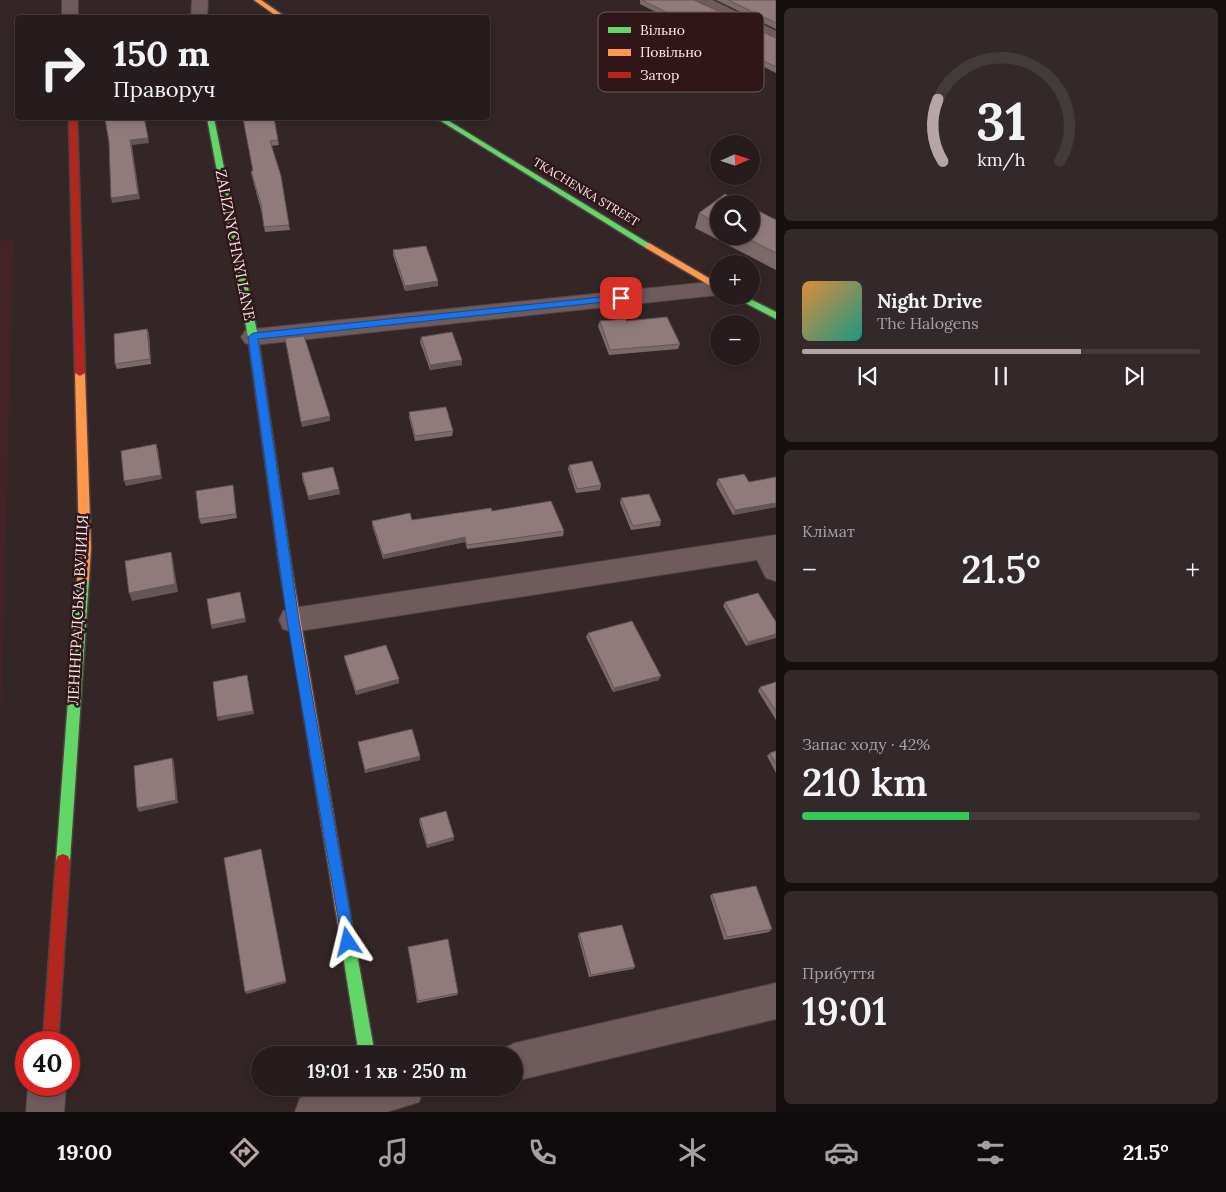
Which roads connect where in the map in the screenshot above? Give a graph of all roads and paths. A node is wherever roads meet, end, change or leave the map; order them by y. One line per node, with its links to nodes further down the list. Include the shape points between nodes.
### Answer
1 (70, 0): 6 (street)
2 (200, 0): 7 (street)
3 (257, 0): 8 (street)
4 (699, 0): 5 (street)
5 (723, 12)
6 (70, 15)
7 (199, 15)
8 (280, 15)
9 (764, 32): 10 (street)
10 (776, 38)
11 (73, 120): 22 (street, ЛЕНІНГРАДСЬКА ВУЛИЦЯ, via 85,548)
12 (210, 120): 18 (street, ZALIZNYCHNYI LANE)
13 (442, 120): 14 (street, TKACHENKA STREET)
14 (710, 283)
15 (710, 292): 18 (street)
16 (753, 305): 17 (street, TKACHENKA STREET)
17 (776, 316)
18 (253, 337): 20 (street, ZALIZNYCHNYI LANE)
19 (772, 555): 20 (street)
20 (293, 620): 23 (street, ZALIZNYCHNYI LANE)
21 (776, 1002): 24 (street)
22 (51, 1031)
23 (366, 1046)
24 (523, 1060)
25 (46, 1096): 27 (street)
26 (376, 1096): 28 (street)
27 (45, 1112)
28 (314, 1112)

